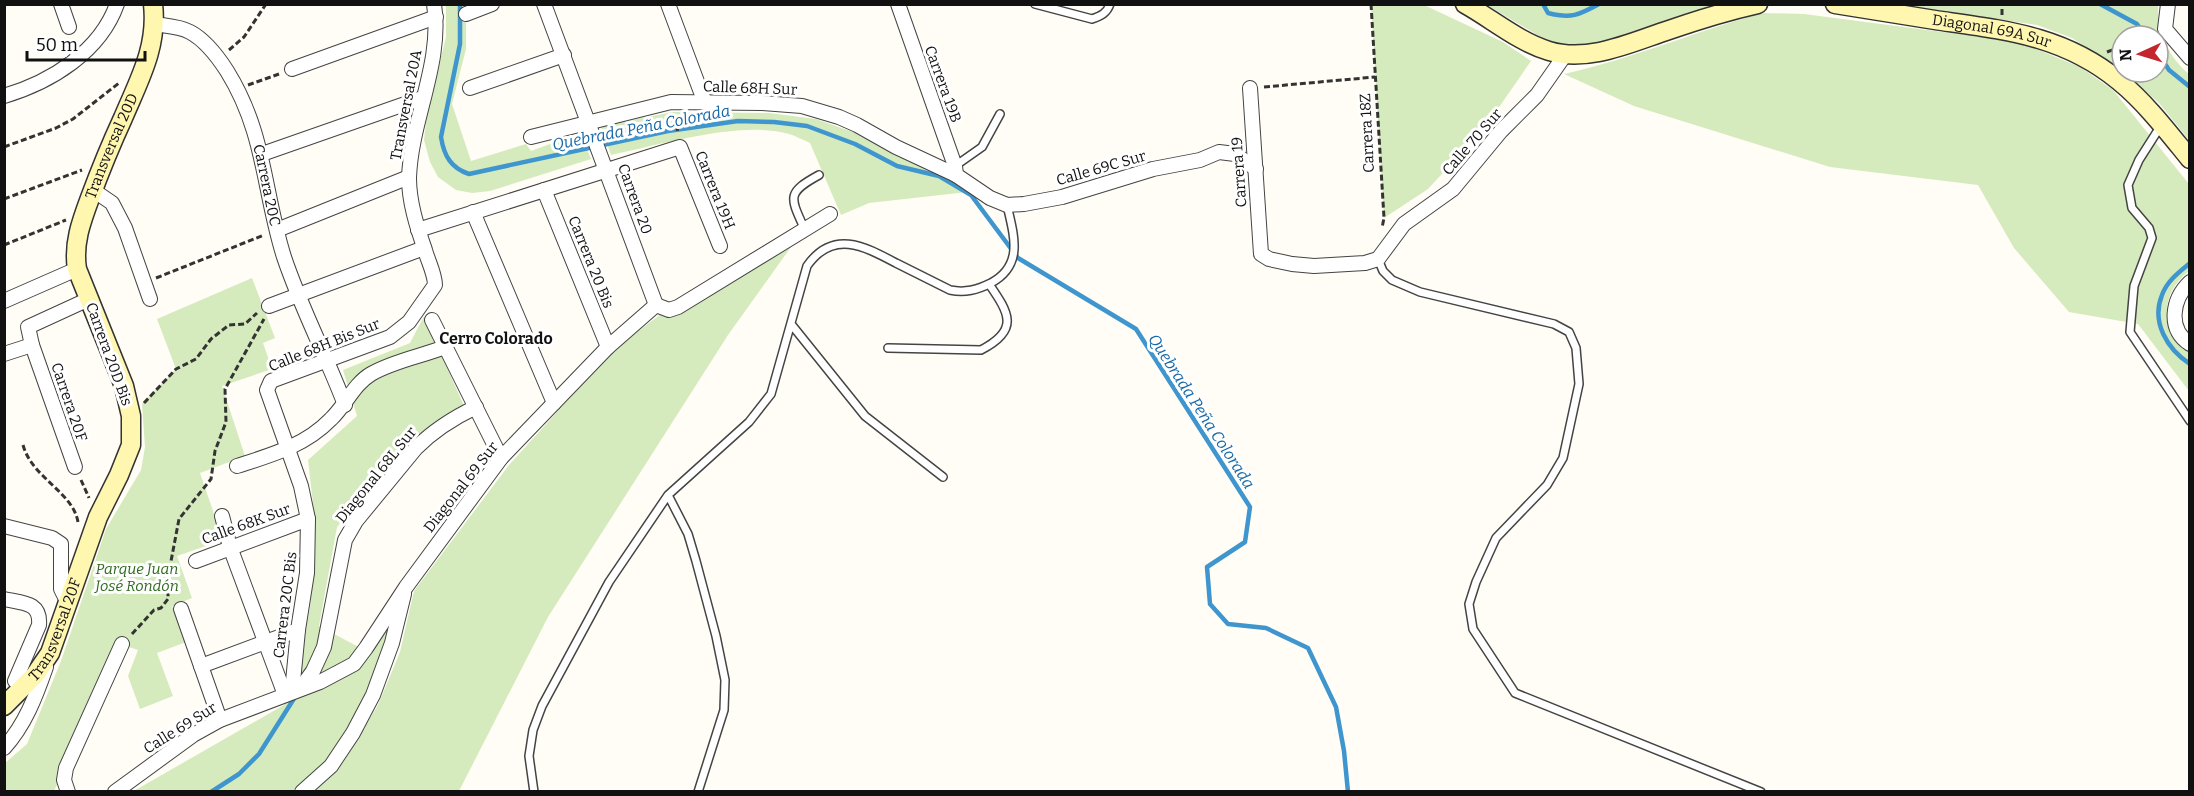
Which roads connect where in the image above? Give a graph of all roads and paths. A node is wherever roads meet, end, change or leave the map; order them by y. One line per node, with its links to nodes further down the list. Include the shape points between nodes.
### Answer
1 (62, 4): 19 (street)
2 (117, 4): 30 (street, via 105,30 77,58 37,85)
3 (153, 4): 18 (street)
4 (266, 4): 23 (path, via 244,37)
5 (492, 4): 17 (street)
6 (544, 4): 20 (street, Carrera 20)
7 (669, 4): 32 (street)
8 (898, 4): 43 (street, Carrera 19B)
9 (1035, 4): 10 (lane, via 1092,19 1101,16)
10 (1110, 4)
11 (1371, 4): 26 (path, Carrera 18Z)
12 (1465, 4): 21 (street, via 1540,48)
13 (1758, 4): 21 (street, via 1612,49)
14 (1835, 4): 34 (street, Diagonal 69A Sur, via 2047,40 2119,81)
15 (2168, 4): 22 (street, via 2165,29)
16 (435, 11): 24 (street); 31 (street, Transversal 20A, via 433,55)
17 (466, 14)
18 (154, 24): 23 (street, Carrera 20C, via 190,32); 25 (street, Transversal 20D)
19 (69, 27)
20 (564, 55): 27 (street); 35 (street, Carrera 20)
21 (1565, 55): 59 (street, Calle 70 Sur, via 1537,95 1453,189 1404,224)
22 (2190, 58)
23 (219, 59): 29 (street, Carrera 20C)
24 (292, 69): 29 (path)
25 (143, 74): 37 (path, via 119,83 56,128); 40 (street, Transversal 20D)
26 (1375, 77): 28 (path); 59 (path, Carrera 18Z, via 1384,218)
27 (470, 88)
28 (1250, 88): 41 (street, Carrera 19)
29 (237, 89): 38 (street, Carrera 20C)
30 (4, 96)
31 (422, 98): 38 (street); 45 (street, Transversal 20A)
32 (705, 103): 35 (street, Calle 68H Sur, via 671,102); 43 (street, Calle 68H Sur, via 802,106 857,125 896,147)
33 (1000, 114): 43 (lane, via 982,147)
34 (2162, 125): 39 (street, Diagonal 69A Sur); 85 (lane, via 2139,160 2128,186 2132,208 2152,233 2134,286 2130,332)
35 (591, 130): 36 (street, Calle 68H Sur); 42 (street, Carrera 20)
36 (531, 137)
37 (4, 147)
38 (262, 154): 53 (street, Carrera 20C)
39 (2190, 159)
40 (104, 163): 46 (street, Transversal 20D); 48 (path)
41 (1256, 169): 49 (street, Calle 69C Sur, via 1235,154 1219,152 1062,197); 59 (street, Carrera 19, via 1262,254 1269,259 1314,266)
42 (607, 170): 47 (street); 57 (street, Carrera 19H, via 680,147); 69 (street, Carrera 20)
43 (956, 171): 49 (street, via 990,198)
44 (819, 175): 55 (lane, via 798,187 794,194)
45 (409, 177): 53 (street); 54 (street, Transversal 20A)
46 (93, 190): 51 (street, Transversal 20D); 63 (street, via 112,203)
47 (544, 190): 50 (street); 76 (street, Carrera 20 Bis)
48 (4, 199)
49 (1007, 205): 64 (lane, via 1015,244 1012,262 1003,276)
50 (473, 212): 54 (street); 81 (street)
51 (85, 213): 56 (path); 60 (street, Transversal 20D, via 76,247)
52 (830, 214): 55 (street)
53 (277, 230): 63 (path); 65 (street, Carrera 20C)
54 (418, 230): 58 (street, Transversal 20A)
55 (805, 230): 69 (street, via 678,307 669,310)
56 (4, 244)
57 (720, 246)
58 (424, 249): 61 (street, Transversal 20A); 65 (street)
59 (1378, 259): 120 (lane, via 1392,280 1420,292 1554,324 1569,332 1576,348 1580,384 1563,458 1547,486 1496,538 1469,604 1473,629 1515,693)
60 (77, 269): 66 (street, Carrera 20D Bis); 68 (street)
61 (435, 280): 79 (street, Calle 68H Bis Sur, via 417,313 400,330)
62 (2190, 282): 73 (street, via 2179,296 2174,313 2178,333)
63 (145, 283): 67 (street)
64 (989, 284): 72 (lane, via 969,291 950,290 861,245 832,245 813,257 807,266); 77 (lane, via 1006,309 1008,320 1003,334 992,344 981,350)
65 (298, 295): 70 (street); 79 (street, Carrera 20C)
66 (89, 299): 74 (street, Carrera 20F, via 28,327); 84 (street, Carrera 20D Bis, via 124,386)
67 (150, 299)
68 (4, 300)
69 (656, 305): 76 (street, Diagonal 69 Sur)
70 (269, 306): 84 (path, via 245,324 229,326 211,339 196,359 176,369); 107 (path, via 225,389 226,422 215,451 211,479 179,519 168,599)
71 (432, 320): 75 (street)
72 (791, 324): 92 (lane, via 866,416); 93 (lane, via 771,393 749,422)
73 (2190, 344)
74 (32, 345): 78 (street); 90 (street, Carrera 20F)
75 (445, 347): 82 (street, via 372,374 357,386); 83 (street)
76 (608, 347): 81 (street, Diagonal 69 Sur)
77 (888, 348)
78 (4, 354)
79 (328, 360): 80 (street, Calle 68H Bis Sur); 82 (street, Carrera 20C)
80 (268, 385): 87 (street, Carrera 20C Bis)
81 (554, 403): 88 (street, Diagonal 69 Sur)
82 (345, 405): 87 (street, via 330,422)
83 (476, 407): 88 (street); 111 (street, Diagonal 68L Sur, via 428,436 349,530 340,555 324,647 313,671)
84 (131, 416): 91 (street, Carrera 20D Bis, via 131,445)
85 (2190, 421)
86 (23, 444): 97 (path, via 26,456 37,470 70,503)
87 (290, 449): 89 (street); 96 (street, Carrera 20C Bis)
88 (501, 458): 101 (street, Diagonal 69 Sur)
89 (237, 466)
90 (75, 467): 95 (path)
91 (119, 475): 95 (street, Transversal 20F)
92 (943, 477)
93 (669, 495): 118 (lane, via 609,582 542,706 529,756); 119 (lane, via 688,534 725,681 724,710)
94 (222, 516): 99 (street)
95 (98, 517): 103 (street, Transversal 20F)
96 (308, 519): 99 (street, Calle 68K Sur); 105 (street, Carrera 20C Bis, via 307,573)
97 (79, 525)
98 (4, 526): 103 (street, via 52,538 61,544 60,590)
99 (230, 547): 100 (street, Calle 68K Sur); 106 (street)
100 (196, 561)
101 (406, 586): 111 (street, Diagonal 69 Sur, via 354,663); 117 (street, via 392,643 373,695 331,766)
102 (4, 598): 110 (street, via 33,606 40,617)
103 (68, 603): 108 (street, Transversal 20F)
104 (181, 609): 109 (street)
105 (298, 630): 106 (street); 111 (street, Carrera 20C Bis)
106 (265, 642): 109 (street); 111 (street)
107 (122, 644): 115 (street, via 66,768)
108 (50, 653): 110 (street, via 34,675); 114 (street, Transversal 20F, via 34,702)
109 (201, 666): 113 (street)
110 (14, 682): 112 (street)
111 (292, 692): 113 (street, Calle 69 Sur)
112 (4, 706)
113 (220, 720): 116 (street, Calle 69 Sur)
114 (4, 748)
115 (68, 792)
116 (116, 792)
117 (302, 792)
118 (534, 792)
119 (698, 792)
120 (1761, 792)

